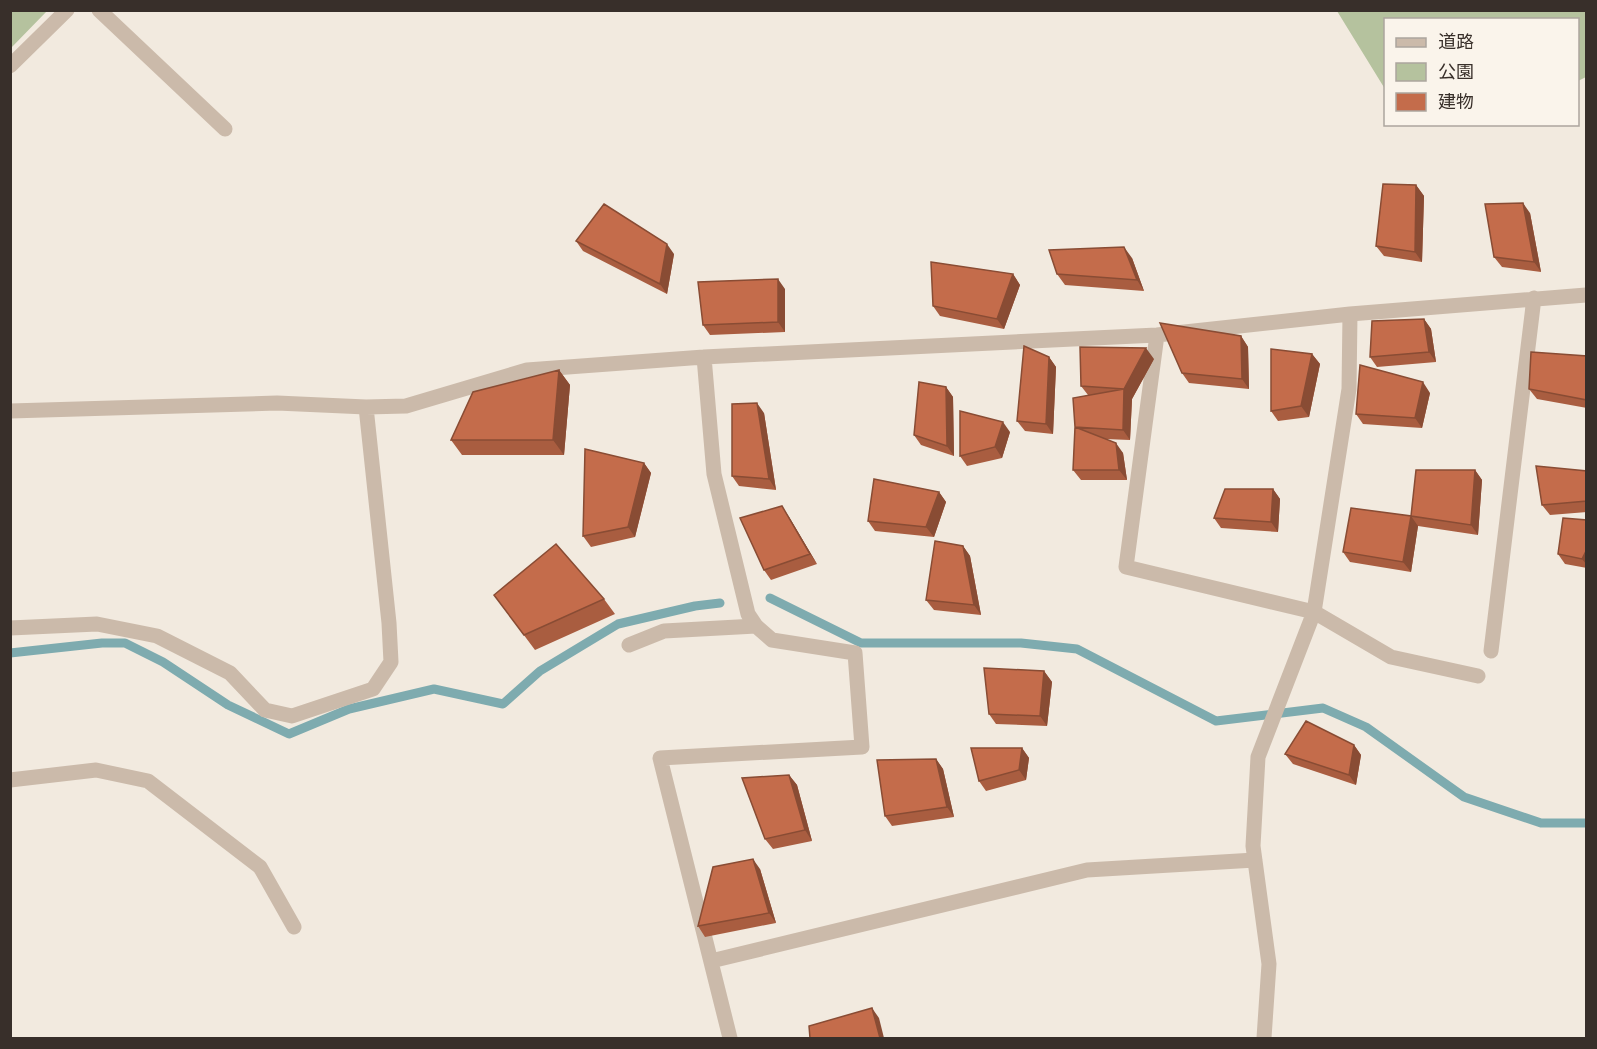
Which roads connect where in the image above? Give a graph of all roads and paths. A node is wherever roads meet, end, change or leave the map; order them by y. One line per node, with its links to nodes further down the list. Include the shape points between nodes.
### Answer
1 (67, 10): 3 (street)
2 (99, 10): 4 (street)
3 (10, 66)
4 (225, 129)
5 (1587, 295): 6 (street)
6 (1534, 298): 7 (street); 16 (street)
7 (1350, 314): 8 (street); 12 (street, via 1349,389)
8 (1157, 335): 9 (street); 12 (street, via 1126,567)
9 (704, 357): 10 (street, via 527,370 406,406); 13 (street, via 714,474 748,614)
10 (366, 407): 11 (street, via 277,403); 14 (street, via 391,662 373,689 292,716 265,710 230,673 157,636 98,624)
11 (10, 411)
12 (1314, 612): 17 (street, via 1391,657); 19 (street, via 1258,757)
13 (756, 626): 15 (street, via 664,631); 21 (street, via 772,640 855,653 862,747 660,758)
14 (10, 628)
15 (629, 645)
16 (1491, 651)
17 (1478, 676)
18 (10, 780): 20 (street, via 96,770 148,781 260,867)
19 (1255, 860): 21 (street, via 1087,870); 23 (street, via 1269,964)
20 (294, 927)
21 (711, 962): 22 (street)
22 (730, 1038)
23 (1264, 1038)

